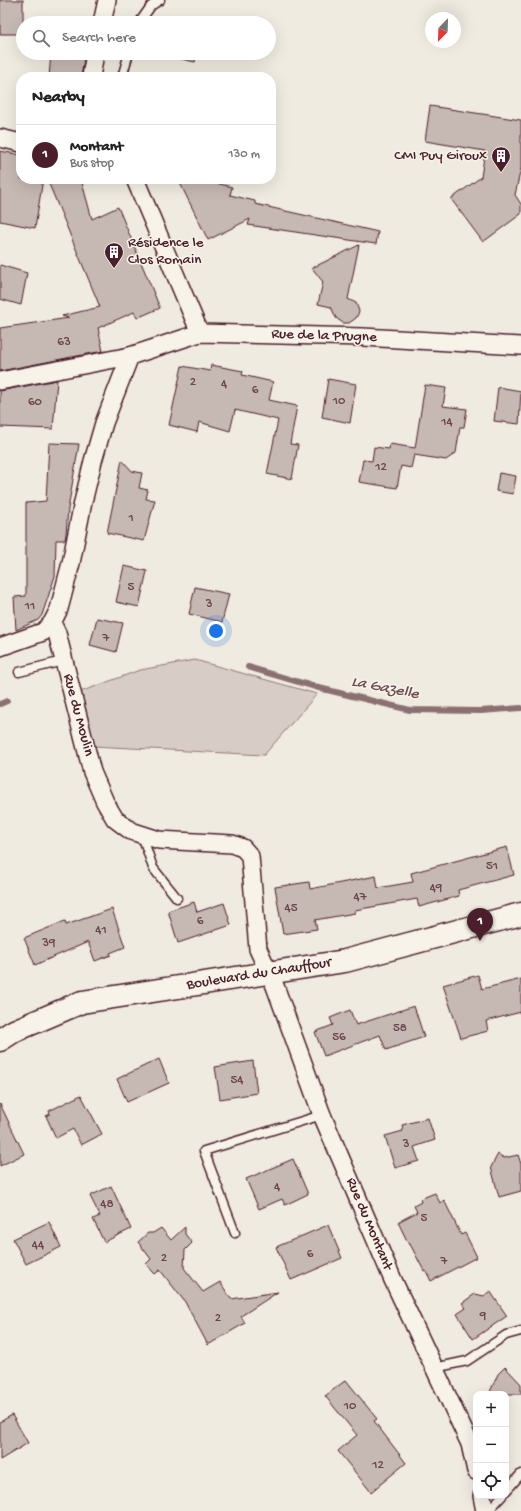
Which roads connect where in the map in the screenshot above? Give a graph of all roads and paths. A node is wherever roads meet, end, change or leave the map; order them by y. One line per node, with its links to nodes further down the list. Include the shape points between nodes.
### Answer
1 (108, 0): 3 (street)
2 (160, 0): 4 (lane, via 151,6)
3 (104, 16)
4 (144, 16)
5 (94, 60): 7 (street)
6 (128, 60): 8 (lane)
7 (92, 72)
8 (124, 72)
9 (0, 138): 10 (street)
10 (16, 142)
11 (137, 184): 12 (street)
12 (200, 333): 13 (street, Rue de la Prugne, via 363,337); 14 (street, Rue de la Prugne)
13 (521, 346)
14 (130, 356): 15 (street, Rue de la Prugne); 16 (street, via 104,423 83,502 66,583 59,609)
15 (0, 381)
16 (52, 622): 17 (street, via 43,632); 18 (street, Rue du Moulin)
17 (0, 647)
18 (64, 661): 19 (lane); 20 (street, Rue du Moulin, via 92,772 105,802 115,819 131,831)
19 (19, 672)
20 (142, 834): 21 (lane, via 153,868); 23 (street, Rue du Moulin, via 159,840 232,844 243,848 250,856 258,949)
21 (177, 898)
22 (521, 914): 23 (main road, Boulevard du Chauffour, via 345,961)
23 (268, 973): 24 (main road, Boulevard du Chauffour, via 82,1002 14,1031); 25 (street, Rue du Montant)
24 (0, 1040)
25 (322, 1115): 26 (lane, via 204,1152); 28 (street, Rue du Montant)
26 (235, 1233)
27 (521, 1331): 28 (lane, via 506,1335 467,1361)
28 (434, 1368): 29 (street, Rue du Montant, via 470,1444)
29 (474, 1463)
30 (521, 1474): 31 (lane)
31 (509, 1488)
32 (483, 1499): 34 (street)
33 (499, 1499): 35 (lane)
34 (485, 1511)
35 (488, 1511)

